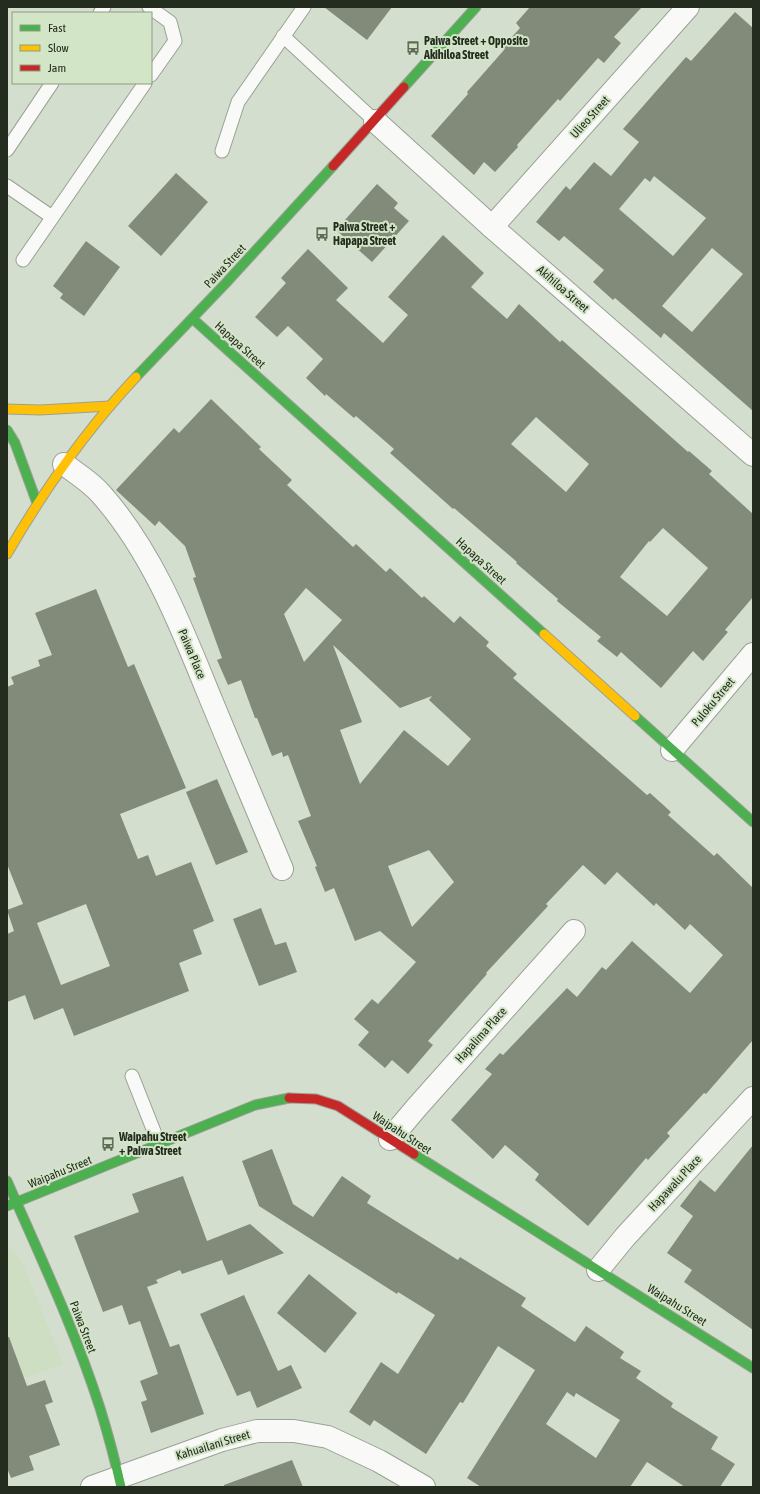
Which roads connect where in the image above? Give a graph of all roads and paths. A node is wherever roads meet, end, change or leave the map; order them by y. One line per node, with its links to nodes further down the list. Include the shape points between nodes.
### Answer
1 (149, 7): 6 (lane, via 170,22 175,41)
2 (304, 7): 5 (lane)
3 (476, 7): 9 (street, Paiwa Street)
4 (688, 7): 14 (street, Ulieo Street)
5 (283, 36): 9 (lane); 11 (lane, via 238,102)
6 (152, 74)
7 (51, 84): 10 (lane)
8 (144, 84): 13 (lane)
9 (375, 121): 14 (street, Akihiloa Street); 16 (street, Paiwa Street)
10 (7, 150)
11 (222, 152)
12 (7, 186): 13 (lane)
13 (52, 217): 15 (lane)
14 (492, 227): 20 (street, Akihiloa Street)
15 (24, 260)
16 (193, 319): 17 (street, Paiwa Street); 25 (street, Hapapa Street)
17 (110, 406): 18 (street, via 40,410); 21 (street, Paiwa Street)
18 (7, 408)
19 (7, 430): 22 (street, via 15,443)
20 (753, 455)
21 (64, 464): 22 (street, Paiwa Street); 27 (street, Paiwa Place, via 101,494 126,525 149,561 178,619)
22 (37, 503): 23 (street, Paiwa Street)
23 (7, 554)
24 (753, 654): 25 (street, Puloku Street)
25 (672, 750): 26 (street, Hapapa Street)
26 (753, 822)
27 (282, 869)
28 (574, 931): 31 (street, Hapalima Place)
29 (132, 1076): 32 (lane)
30 (753, 1098): 36 (street, Hapawalu Place, via 625,1237)
31 (390, 1139): 32 (street, Waipahu Street, via 338,1106 308,1097 290,1097 255,1104); 36 (street, Waipahu Street)
32 (159, 1144): 34 (street, Waipahu Street)
33 (7, 1181): 34 (street, Paiwa Street)
34 (16, 1202): 35 (street, Waipahu Street); 38 (street, Paiwa Street, via 68,1319 98,1401)
35 (7, 1206)
36 (598, 1270): 37 (street, Waipahu Street)
37 (753, 1368)
38 (120, 1482): 39 (street, Kahuailani Street); 40 (street, Kahuailani Street, via 222,1440 257,1432 294,1431 328,1437)
39 (92, 1487)
40 (424, 1487)

